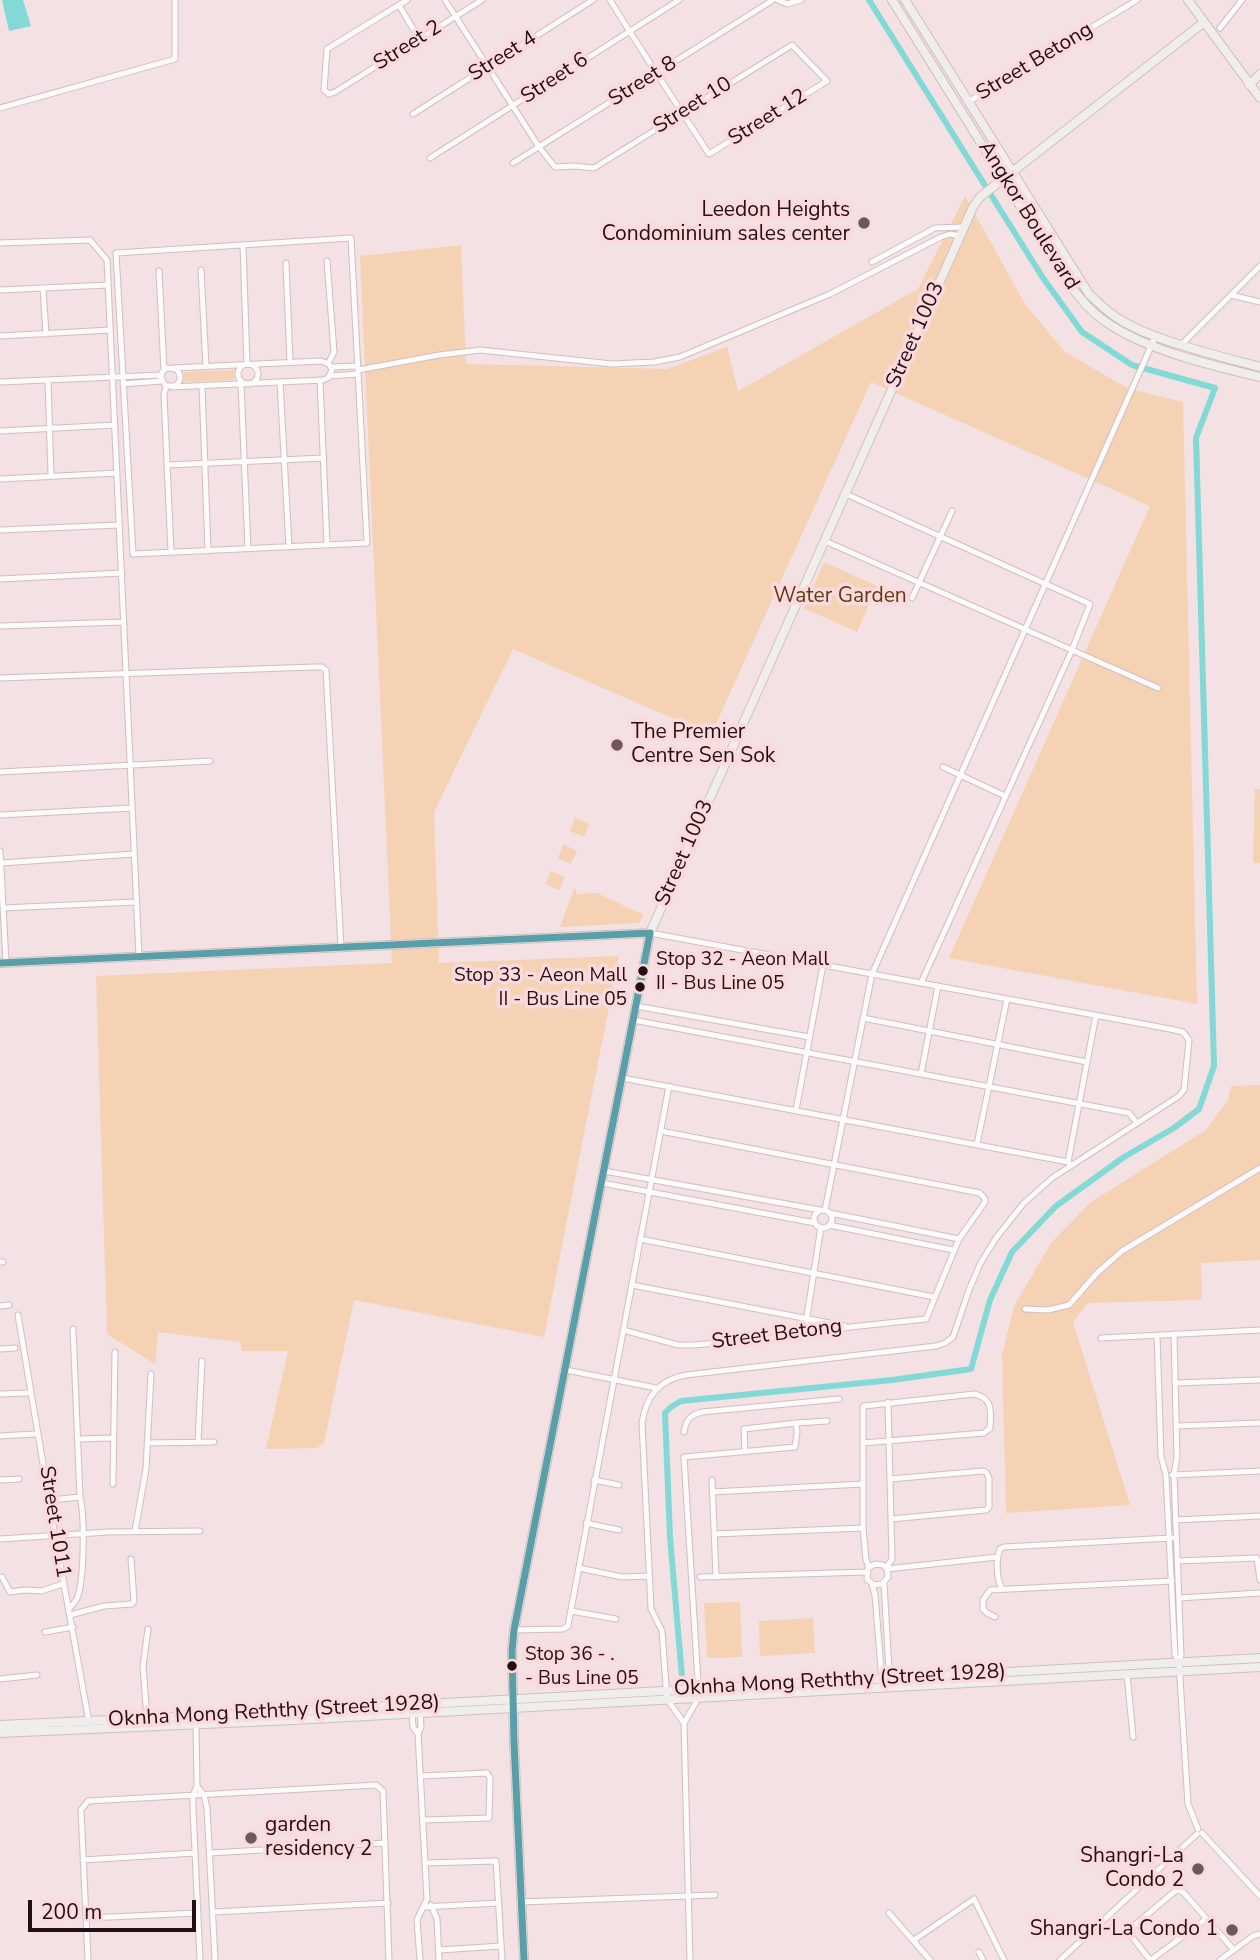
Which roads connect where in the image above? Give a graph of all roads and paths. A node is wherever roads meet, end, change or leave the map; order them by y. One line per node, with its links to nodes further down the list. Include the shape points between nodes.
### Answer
1 (175, 0): 28 (street, via 175,59)
2 (407, 0): 15 (street)
3 (445, 0): 16 (street)
4 (482, 0): 16 (street, Street 2)
5 (593, 0): 21 (street, Street 4)
6 (610, 0): 19 (street)
7 (679, 0): 19 (street, Street 6)
8 (777, 0): 9 (street, via 787,4); 22 (street, Street 8)
9 (801, 0)
10 (892, 0): 35 (main road, Angkor Boulevard)
11 (905, 0): 26 (main road, Angkor Boulevard)
12 (1137, 0): 26 (street, Street Betong)
13 (1188, 0): 17 (main road)
14 (1242, 0): 18 (street)
15 (398, 5): 20 (street); 20 (street, Street 2, via 327,49 324,90 335,92)
16 (455, 17): 20 (street, Street 2); 21 (street)
17 (1203, 23): 24 (main road); 34 (main road, Street 1003)
18 (1220, 29)
19 (629, 31): 22 (street); 27 (street, Street 6)
20 (419, 39)
21 (487, 67): 27 (street); 30 (street, Street 4)
22 (657, 73): 29 (street); 31 (street, Street 8)
23 (1260, 74): 24 (main road)
24 (1249, 85): 25 (main road)
25 (1260, 98)
26 (968, 102): 34 (main road, Angkor Boulevard)
27 (512, 107): 31 (street); 32 (street, Street 6)
28 (0, 108)
29 (682, 112): 29 (street, Street 10, via 792,45 827,81 709,155); 31 (street, Street 10, via 594,168 555,167)
30 (413, 114)
31 (538, 147): 33 (street, Street 8)
32 (430, 158)
33 (513, 163)
34 (1013, 174): 35 (main road, Street 1003); 53 (main road, Angkor Boulevard, via 1089,294 1121,321)
35 (1004, 180): 36 (main road, Street 1003, via 980,197); 56 (main road, Angkor Boulevard, via 1083,301 1115,328)
36 (964, 226): 37 (main road, Street 1003); 41 (street, via 935,229)
37 (960, 236): 63 (street, via 941,237 831,294 680,357 612,364 480,350); 87 (main road, Street 1003)
38 (0, 243): 46 (street, via 90,240 107,260)
39 (243, 245): 58 (street); 63 (street, via 351,238); 68 (street, via 116,253)
40 (327, 261): 59 (street, via 334,352)
41 (872, 262)
42 (286, 263): 57 (street)
43 (1260, 266): 49 (street)
44 (201, 270): 60 (street)
45 (159, 271): 69 (street)
46 (108, 285): 47 (street); 51 (street)
47 (43, 288): 48 (street); 52 (street)
48 (0, 290)
49 (1231, 295): 50 (street); 55 (street)
50 (1260, 302)
51 (110, 330): 52 (street); 65 (street)
52 (46, 334): 54 (street)
53 (1156, 335): 55 (main road, Angkor Boulevard); 56 (street)
54 (0, 337)
55 (1182, 344): 61 (main road, Angkor Boulevard)
56 (1152, 345): 66 (main road, Angkor Boulevard); 101 (street)
57 (290, 362): 58 (street); 59 (street)
58 (247, 364): 60 (street); 73 (street, via 239,373 240,379); 73 (street, via 258,373)
59 (330, 365): 63 (street); 64 (street)
60 (206, 366): 62 (street)
61 (1260, 367)
62 (173, 368): 69 (street); 69 (street, via 181,378 178,384)
63 (358, 370): 64 (street); 93 (street, via 367,543)
64 (330, 376): 70 (street)
65 (113, 377): 67 (street); 68 (street); 76 (street)
66 (1260, 377)
67 (48, 380): 71 (street); 77 (street)
68 (123, 380): 69 (street); 97 (street, via 133,554)
69 (165, 380): 75 (street); 83 (street)
70 (320, 380): 72 (street); 79 (street)
71 (0, 382)
72 (280, 382): 73 (street); 80 (street)
73 (249, 383): 74 (street)
74 (241, 384): 75 (street); 81 (street)
75 (202, 386): 82 (street)
76 (115, 425): 77 (street); 84 (street)
77 (49, 429): 78 (street); 85 (street)
78 (0, 431)
79 (324, 458): 80 (street); 93 (street)
80 (285, 460): 81 (street); 94 (street)
81 (245, 462): 82 (street); 95 (street)
82 (205, 464): 83 (street); 96 (street)
83 (167, 465): 97 (street)
84 (117, 473): 85 (street); 89 (street)
85 (51, 476): 86 (street)
86 (0, 479)
87 (846, 494): 91 (street); 92 (main road, Street 1003)
88 (952, 511): 91 (street)
89 (119, 524): 90 (street); 98 (street)
90 (0, 530)
91 (940, 536): 100 (street); 101 (street)
92 (825, 541): 100 (street); 123 (main road, Street 1003)
93 (327, 545): 94 (street)
94 (289, 547): 95 (street)
95 (248, 549): 96 (street)
96 (208, 551): 97 (street)
97 (171, 552)
98 (121, 573): 99 (street); 103 (street)
99 (0, 579)
100 (920, 581): 102 (street); 105 (street)
101 (1046, 583): 105 (street); 106 (street, via 1090,604)
102 (912, 598)
103 (124, 622): 104 (street); 107 (street)
104 (0, 626)
105 (1026, 630): 106 (street); 114 (street)
106 (1072, 650): 109 (street); 115 (street)
107 (125, 675): 108 (street); 111 (street); 124 (street, via 326,670)
108 (0, 678)
109 (1158, 688)
110 (210, 761): 111 (street)
111 (130, 765): 113 (street); 116 (street)
112 (943, 767): 114 (street)
113 (0, 772)
114 (961, 776): 115 (street); 128 (street)
115 (1005, 796): 129 (street)
116 (132, 808): 117 (street); 119 (street)
117 (0, 815)
118 (0, 851): 120 (street)
119 (134, 854): 120 (street); 121 (street)
120 (1, 863): 122 (street)
121 (136, 902): 122 (street); 125 (street)
122 (3, 908): 126 (street)
123 (650, 933): 124 (main road); 127 (street); 132 (main road, Street 1003)
124 (341, 947): 125 (main road)
125 (139, 956): 126 (main road)
126 (3, 962)
127 (823, 965): 128 (street); 138 (street)
128 (872, 974): 129 (street); 134 (street)
129 (920, 983): 130 (street)
130 (938, 986): 131 (street); 137 (street)
131 (1007, 999): 133 (street); 140 (street)
132 (636, 1006): 135 (main road, Street 1003); 136 (street)
133 (1096, 1015): 143 (street); 151 (street, via 1183,1032 1189,1040 1184,1090)
134 (863, 1018): 137 (street); 142 (street)
135 (633, 1020): 139 (street); 145 (main road, Street 1003)
136 (773, 1031): 138 (street); 139 (street)
137 (930, 1031): 140 (street); 144 (street)
138 (809, 1037): 141 (street)
139 (770, 1045): 141 (street)
140 (998, 1045): 143 (street); 147 (street)
141 (806, 1052): 142 (street); 149 (street)
142 (854, 1062): 144 (street); 150 (street)
143 (1087, 1062): 148 (street)
144 (921, 1074): 147 (street)
145 (622, 1078): 146 (street); 157 (main road, Street 1003)
146 (669, 1086): 149 (street); 152 (street)
147 (989, 1087): 148 (street); 153 (street)
148 (1079, 1104): 151 (street, via 1129,1113); 154 (street)
149 (796, 1110): 150 (street)
150 (843, 1119): 153 (street); 155 (street)
151 (1137, 1123): 154 (street)
152 (661, 1131): 155 (street); 158 (street)
153 (977, 1144): 154 (street)
154 (1069, 1164): 192 (street, via 1029,1198 996,1238 974,1278 953,1337 945,1343 686,1375)
155 (834, 1166): 161 (street); 165 (street, via 980,1193 983,1205)
156 (1260, 1168): 172 (street, via 1122,1251 1069,1305)
157 (604, 1171): 158 (street); 159 (main road, Street 1003)
158 (652, 1180): 160 (street); 161 (street)
159 (602, 1183): 160 (street); 187 (main road, Street 1003)
160 (650, 1192): 162 (street); 164 (street)
161 (825, 1211): 162 (street, via 815,1215); 163 (street, via 832,1218); 165 (street)
162 (818, 1225): 163 (street); 167 (street)
163 (829, 1225): 166 (street)
164 (640, 1239): 167 (street); 168 (street)
165 (959, 1239): 166 (street)
166 (953, 1250): 169 (street)
167 (813, 1272): 169 (street); 174 (street)
168 (632, 1285): 174 (street); 177 (street)
169 (934, 1297): 175 (street, Street Betong, via 926,1319)
170 (9, 1305): 171 (street)
171 (0, 1306)
172 (1025, 1309)
173 (18, 1315): 225 (street, Street 1011)
174 (805, 1317): 175 (street); 181 (street, via 805,1329)
175 (850, 1327): 181 (street, Street Betong)
176 (73, 1329): 205 (street)
177 (623, 1330): 181 (street, Street Betong, via 678,1345); 189 (street)
178 (1260, 1330): 179 (street)
179 (1174, 1334): 180 (street); 191 (street)
180 (1157, 1335): 182 (street); 213 (street, via 1161,1456)
181 (797, 1336)
182 (1101, 1338)
183 (15, 1348): 184 (street)
184 (0, 1349)
185 (115, 1352): 204 (street)
186 (202, 1362): 207 (street)
187 (566, 1370): 189 (street); 265 (main road, Street 1003)
188 (151, 1374): 209 (street)
189 (614, 1379): 192 (street); 218 (street)
190 (1260, 1380): 191 (street)
191 (1175, 1383): 200 (street)
192 (656, 1388): 247 (street, via 642,1423)
193 (28, 1393): 194 (street)
194 (0, 1394)
195 (839, 1399): 201 (street, via 702,1412 686,1421)
196 (888, 1402): 206 (street); 206 (street, via 978,1394 990,1403 990,1427 984,1433); 210 (street, via 864,1406)
197 (827, 1421): 198 (street)
198 (796, 1423): 211 (street, via 794,1447); 211 (street, via 744,1429)
199 (1260, 1423): 200 (street)
200 (1176, 1426): 214 (street)
201 (684, 1432)
202 (35, 1434): 203 (street)
203 (0, 1436)
204 (112, 1438): 205 (street); 220 (street)
205 (77, 1439): 224 (street)
206 (889, 1441): 210 (street); 216 (street)
207 (198, 1442): 208 (street); 209 (street)
208 (214, 1442)
209 (147, 1443): 233 (street)
210 (863, 1443): 221 (street)
211 (745, 1451): 274 (street, via 684,1457)
212 (1260, 1471): 214 (street)
213 (1166, 1475): 214 (street); 228 (street)
214 (1174, 1475): 229 (street)
215 (19, 1479): 217 (street)
216 (890, 1479): 227 (street); 227 (street, via 983,1471 989,1488 986,1510)
217 (0, 1480)
218 (594, 1480): 222 (street); 230 (street)
219 (712, 1480): 223 (street)
220 (113, 1484)
221 (863, 1484): 223 (street); 231 (street)
222 (619, 1485)
223 (712, 1492): 236 (street)
224 (80, 1497): 225 (street); 235 (street)
225 (51, 1500): 237 (street, Street 1011)
226 (1260, 1516): 229 (street)
227 (891, 1519): 246 (street, via 892,1559)
228 (1168, 1520): 229 (street); 238 (street)
229 (1175, 1520): 239 (street)
230 (586, 1522): 232 (street); 244 (street)
231 (863, 1528): 236 (street); 245 (street)
232 (619, 1530)
233 (135, 1531): 234 (street); 235 (street)
234 (200, 1531)
235 (82, 1533): 237 (street); 260 (street, via 81,1579)
236 (714, 1534): 250 (street)
237 (55, 1535): 240 (street); 254 (street, Street 1011)
238 (1169, 1538): 239 (street); 241 (street, via 1009,1546 1000,1549); 252 (street)
239 (1176, 1538): 243 (street)
240 (0, 1539)
241 (998, 1557): 246 (street); 256 (street)
242 (131, 1559): 260 (street, via 134,1603)
243 (1177, 1561): 251 (street, via 1254,1558); 252 (street)
244 (579, 1568): 247 (street, via 622,1577); 259 (street)
245 (868, 1569): 246 (street, via 879,1563); 250 (street); 255 (street, via 867,1579)
246 (887, 1569): 253 (street)
247 (649, 1576): 275 (street, via 651,1609 662,1631)
248 (2, 1577): 254 (street, via 10,1592 41,1591)
249 (700, 1577): 250 (street)
250 (716, 1577)
251 (1260, 1580)
252 (1175, 1581): 256 (street); 258 (street); 268 (street)
253 (884, 1583): 255 (street); 273 (street)
254 (63, 1584): 260 (street, Street 1011)
255 (872, 1584): 273 (street)
256 (1002, 1588): 261 (street, via 987,1592 983,1600 983,1609)
257 (1260, 1593): 258 (street)
258 (1179, 1598): 268 (street)
259 (571, 1611): 262 (street); 265 (street, via 563,1629)
260 (69, 1612): 263 (street, Street 1011)
261 (995, 1616)
262 (616, 1619)
263 (73, 1627): 266 (street); 282 (street, Street 1011)
264 (148, 1629): 278 (street, via 143,1666)
265 (514, 1630): 276 (main road, Street 1003)
266 (45, 1632)
267 (1260, 1658): 268 (main road, Oknha Mong Reththy (Street 1928))
268 (1179, 1667): 269 (main road, Oknha Mong Reththy (Street 1928)); 270 (main road, Oknha Mong Reththy (Street 1928)); 273 (main road, Oknha Mong Reththy (Street 1928)); 290 (street, via 1188,1804)
269 (1260, 1667)
270 (1127, 1674): 273 (main road, Oknha Mong Reththy (Street 1928)); 284 (street)
271 (37, 1675): 272 (street)
272 (0, 1678)
273 (886, 1683): 274 (main road, Oknha Mong Reththy (Street 1928))
274 (695, 1693): 275 (main road, Oknha Mong Reththy (Street 1928)); 280 (street)
275 (669, 1694): 276 (main road, Oknha Mong Reththy (Street 1928)); 280 (street)
276 (513, 1704): 277 (main road, Oknha Mong Reththy (Street 1928)); 300 (main road, Street 1003)
277 (416, 1709): 279 (main road, Oknha Mong Reththy (Street 1928)); 285 (street, via 413,1727 418,1734)
278 (147, 1719): 279 (main road, Oknha Mong Reththy (Street 1928)); 282 (main road, Oknha Mong Reththy (Street 1928))
279 (195, 1720): 282 (main road, Oknha Mong Reththy (Street 1928)); 286 (street)
280 (684, 1723): 296 (street)
281 (0, 1725): 282 (main road, Oknha Mong Reththy (Street 1928))
282 (90, 1725): 283 (main road, Oknha Mong Reththy (Street 1928))
283 (0, 1733)
284 (1133, 1737)
285 (421, 1776): 289 (street); 289 (street, via 487,1773 490,1778 490,1817)
286 (197, 1786): 287 (street); 288 (street)
287 (193, 1795): 288 (street); 292 (street); 294 (street, via 88,1801 81,1810)
288 (204, 1795): 291 (street, via 376,1785 383,1791); 293 (street)
289 (423, 1820): 295 (street)
290 (1199, 1832): 298 (street); 328 (street)
291 (385, 1843): 293 (street); 301 (street)
292 (195, 1853): 294 (street); 306 (street)
293 (210, 1853): 305 (street)
294 (83, 1860): 308 (street)
295 (425, 1863): 299 (street); 302 (street, via 494,1860)
296 (688, 1895): 297 (street); 300 (street); 324 (street)
297 (715, 1895)
298 (1260, 1896)
299 (427, 1899): 303 (street); 304 (street)
300 (521, 1902): 323 (main road, Street 1003)
301 (388, 1903): 305 (street); 319 (street)
302 (499, 1903): 303 (street); 312 (street)
303 (432, 1906): 304 (street); 313 (street)
304 (423, 1907): 320 (street, via 417,1920)
305 (213, 1912): 318 (street)
306 (197, 1913): 308 (street); 317 (street)
307 (889, 1913): 311 (street)
308 (87, 1919): 316 (street)
309 (1206, 1919): 314 (street); 329 (street); 329 (street, via 1184,1893 1174,1892 1129,1930)
310 (1260, 1934): 314 (street)
311 (914, 1940): 325 (street); 327 (street, via 974,1899)
312 (501, 1946): 313 (street); 322 (street)
313 (439, 1950): 321 (street)
314 (1234, 1950): 330 (street)
315 (979, 1952): 326 (street)
316 (88, 1960)
317 (200, 1960)
318 (215, 1960)
319 (389, 1960)
320 (420, 1960)
321 (439, 1960)
322 (502, 1960)
323 (524, 1960)
324 (690, 1960)
325 (930, 1960)
326 (983, 1960)
327 (1004, 1960)
328 (1060, 1960)
329 (1151, 1960)
330 (1220, 1960)

